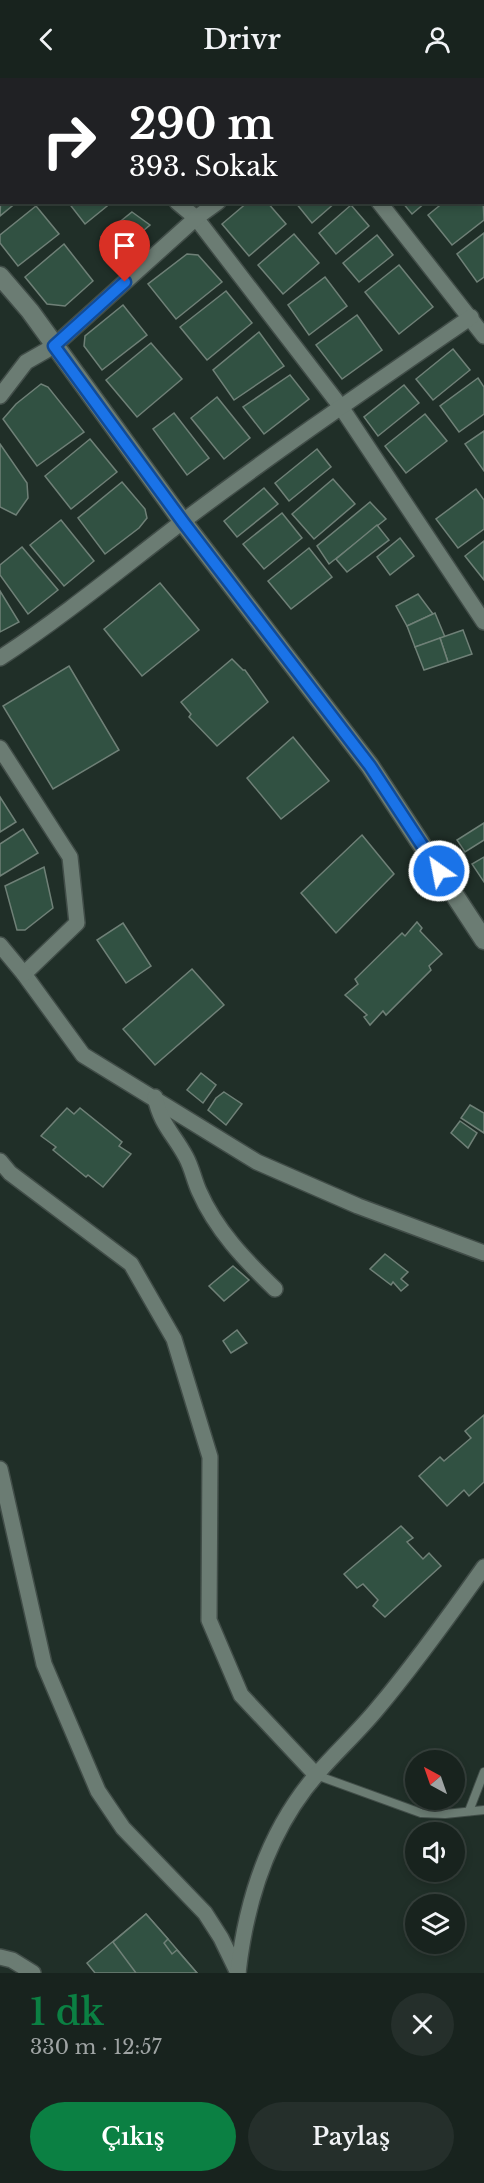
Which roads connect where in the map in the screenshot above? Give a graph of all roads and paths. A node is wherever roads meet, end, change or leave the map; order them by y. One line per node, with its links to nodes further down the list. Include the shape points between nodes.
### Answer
1 (179, 204): 4 (street)
2 (215, 204): 4 (street)
3 (381, 204): 6 (street)
4 (196, 218): 8 (street); 10 (street)
5 (0, 276): 8 (street)
6 (471, 317): 7 (street); 10 (street)
7 (484, 336)
8 (54, 346): 9 (street, via 26,363); 11 (street)
9 (0, 396)
10 (341, 407): 11 (street); 12 (street)
11 (183, 522): 13 (street, via 52,624); 15 (street, via 370,766)
12 (484, 622)
13 (0, 658)
14 (0, 748): 17 (street, via 70,857 77,923)
15 (484, 940)
16 (0, 945): 17 (street)
17 (24, 974): 18 (street, via 83,1055)
18 (155, 1097): 20 (street, via 257,1162); 21 (street, via 160,1118 184,1152 213,1217 236,1251)
19 (0, 1161): 25 (street, via 10,1173 131,1264 174,1339 210,1456 209,1620 241,1695)
20 (484, 1253)
21 (275, 1289)
22 (0, 1469): 30 (street, via 44,1664 98,1791 123,1828 205,1913)
23 (484, 1567): 25 (street, via 376,1710)
24 (484, 1772): 27 (lane)
25 (316, 1775): 27 (lane, via 410,1810 445,1814); 30 (street, via 262,1864 245,1919)
26 (484, 1810): 27 (lane)
27 (469, 1811)
28 (0, 1957): 29 (street)
29 (33, 1973)
30 (238, 1973)

